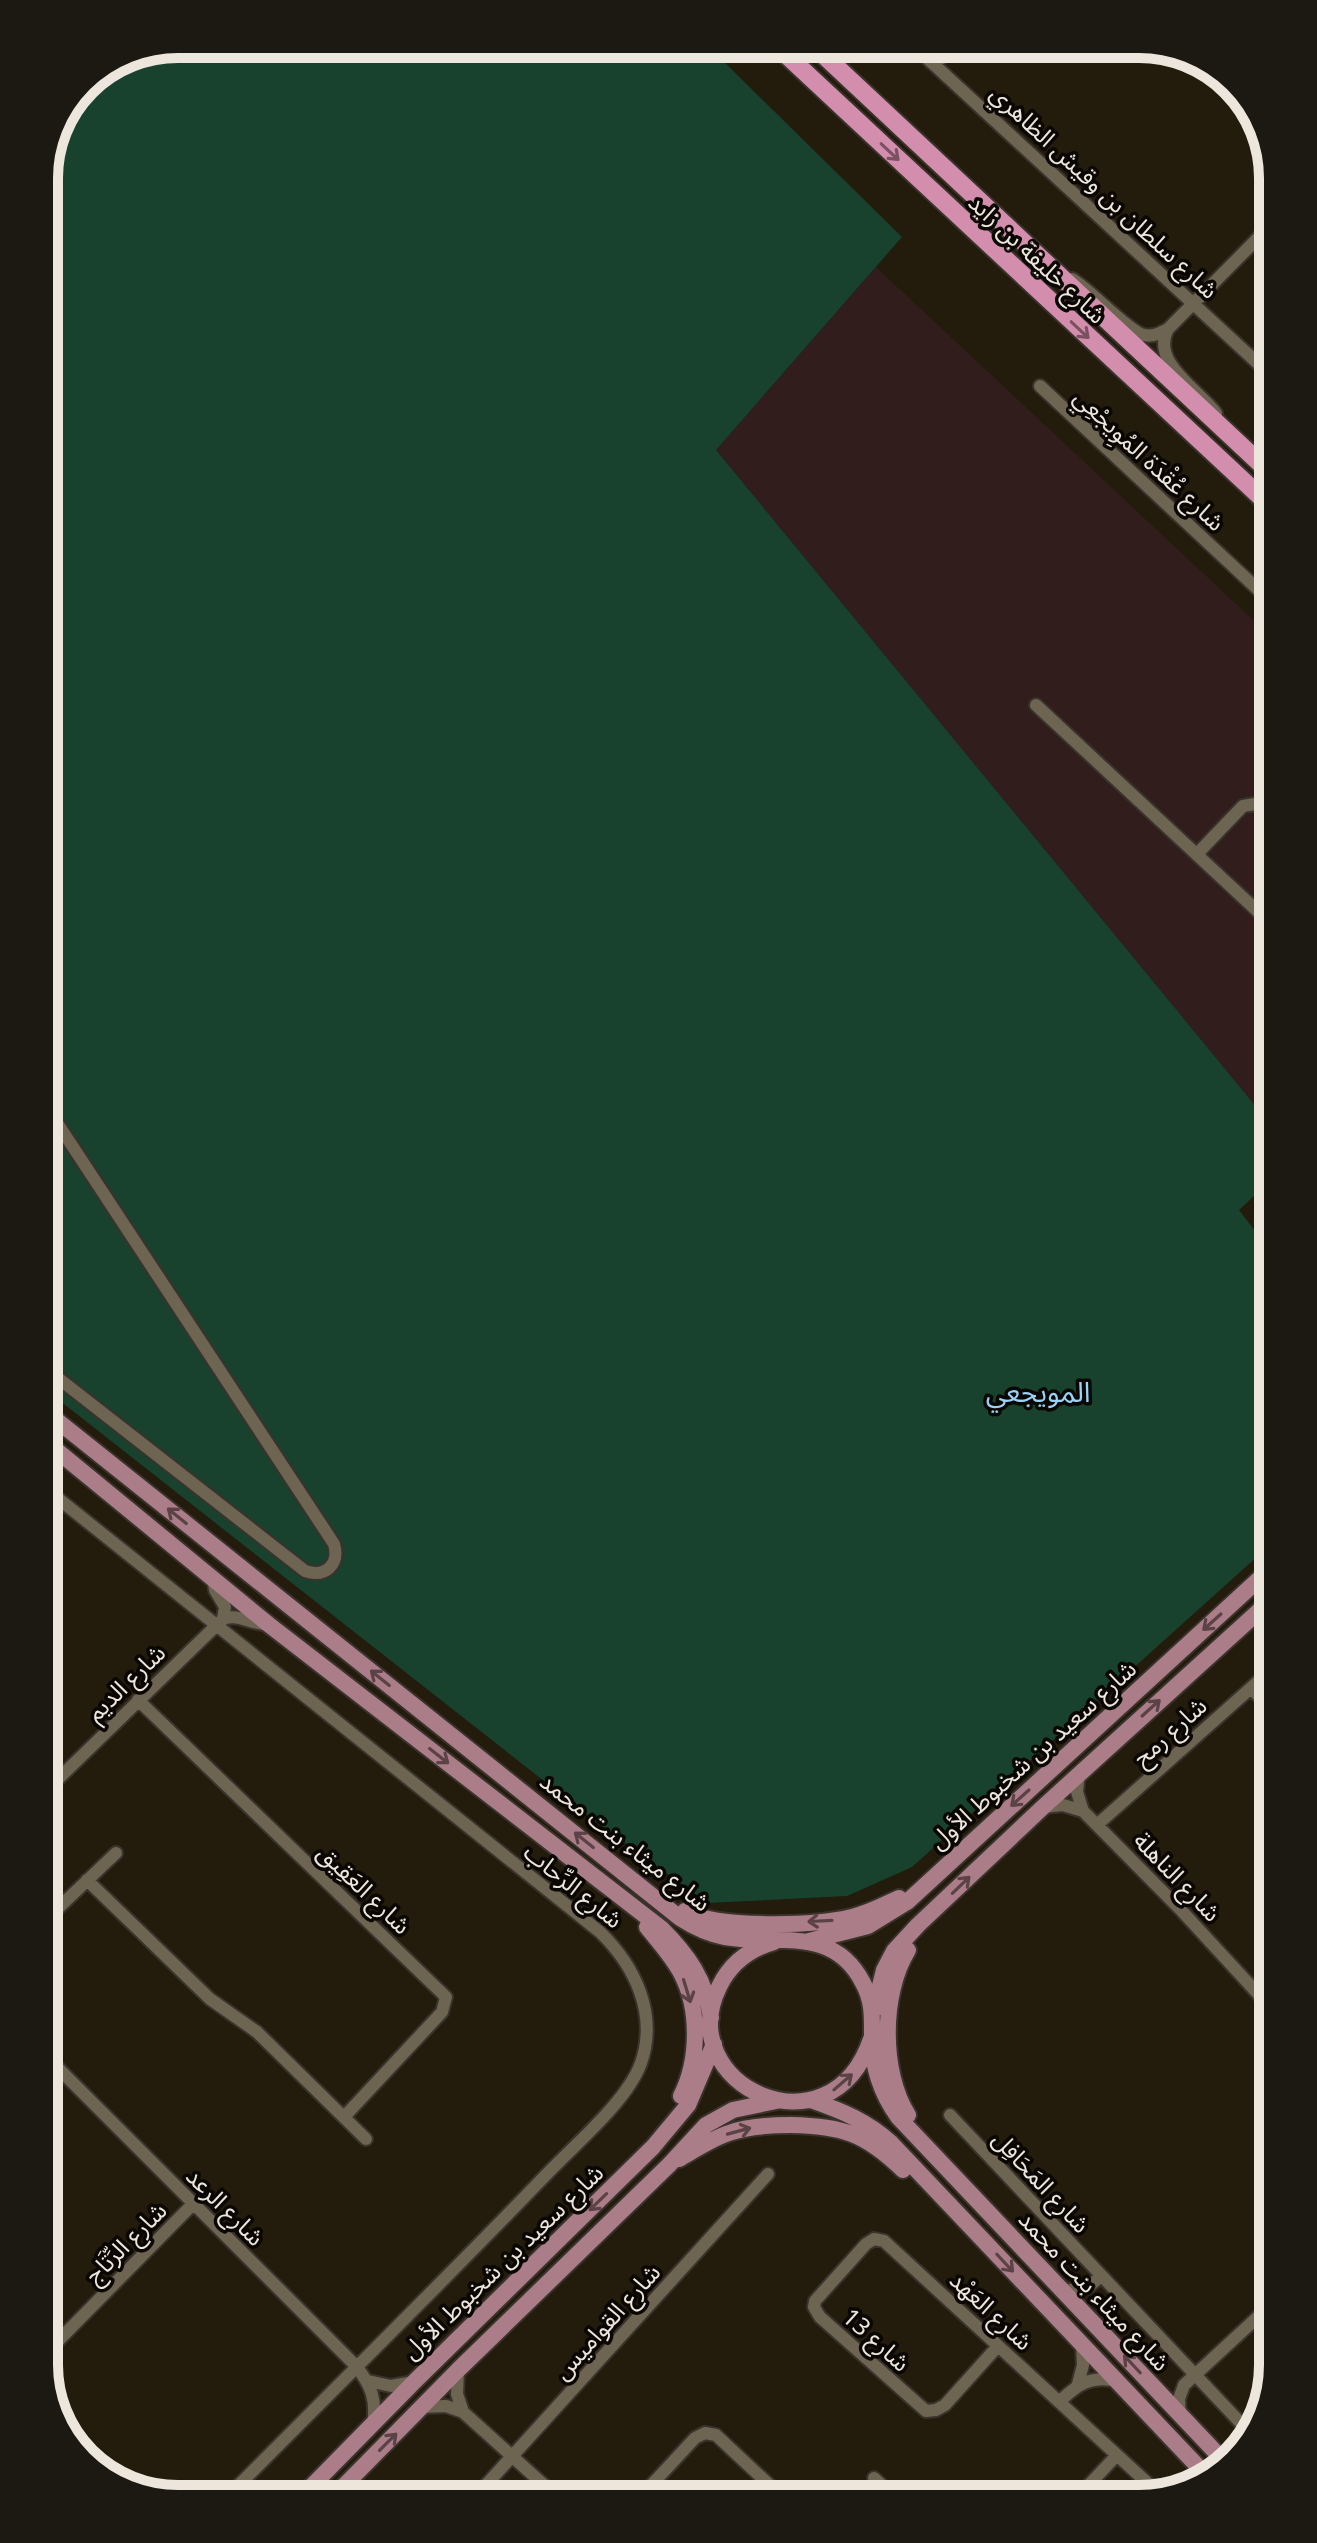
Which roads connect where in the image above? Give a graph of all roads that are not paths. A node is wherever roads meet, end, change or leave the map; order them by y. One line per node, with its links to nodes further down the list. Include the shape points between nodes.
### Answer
1 (790, 58): 14 (highway, شارع خليفة بن زايد, one-way to 14)
2 (827, 58): 7 (highway, شارع خليفة بن زايد)
3 (927, 58): 5 (street, شارع سلطان بن وقيش الظاهري)
4 (941, 58): 5 (street)
5 (934, 64): 8 (street, شارع سلطان بن وقيش الظاهري)
6 (1259, 237): 8 (street)
7 (1052, 270): 9 (street, via 1086,288 1140,334); 12 (highway, شارع خليفة بن زايد)
8 (1194, 303): 9 (street); 10 (street, شارع سلطان بن وقيش الظاهري)
9 (1168, 329): 12 (street, via 1163,341 1166,359)
10 (1259, 364)
11 (1040, 386): 15 (street, شارع عُقْدَة المُوِيجْعِي)
12 (1231, 436): 13 (highway, شارع خليفة بن زايد)
13 (1259, 462)
14 (1259, 495)
15 (1259, 590)
16 (1036, 705): 18 (street)
17 (1259, 807): 18 (street, via 1243,806)
18 (1197, 854): 19 (street)
19 (1259, 912)
20 (58, 1124): 21 (street, via 334,1544 337,1554 331,1568 314,1574 301,1569)
21 (58, 1378)
22 (58, 1421): 41 (main road, شارع ميثاء بنت محمد, one-way to 22)
23 (58, 1452): 25 (main road, شارع ميثاء بنت محمد)
24 (58, 1498): 28 (street, شارع الرِّحاب)
25 (213, 1578): 28 (street, via 225,1607); 29 (main road, شارع ميثاء بنت محمد)
26 (1259, 1579): 42 (main road, شارع سعيد بن شخبوط الأول, one-way to 42)
27 (1259, 1611): 34 (main road, شارع سعيد بن شخبوط الأول, one-way to 27)
28 (220, 1622): 29 (street, via 238,1616); 33 (street, شارع الديم); 74 (street, شارع الرِّحاب, via 600,1932 628,1966 648,2011 644,2051 628,2088)
29 (268, 1624): 43 (main road, شارع ميثاء بنت محمد, one-way to 43)
30 (1259, 1681): 31 (street, شارع رمح)
31 (1251, 1688): 32 (street); 38 (street, شارع رمح)
32 (1259, 1696)
33 (138, 1700): 35 (street, شارع الديم); 57 (street, شارع العَقِيق, via 446,1997 442,2012)
34 (1079, 1773): 36 (main road, شارع سعيد بن شخبوط الأول); 37 (street)
35 (59, 1778)
36 (1042, 1808): 37 (street, via 1063,1805); 45 (main road, شارع سعيد بن شخبوط الأول, one-way to 36)
37 (1083, 1811): 38 (street, شارع الناهلة)
38 (1098, 1824): 48 (street, شارع الناهلة)
39 (116, 1853): 40 (street)
40 (87, 1880): 44 (street); 57 (street, via 210,1999 247,2023)
41 (645, 1889): 42 (main road, one-way to 41, via 838,1920 735,1924 701,1918); 46 (main road, شارع ميثاء بنت محمد, via 680,1918 714,1935)
42 (920, 1889): 47 (main road, شارع سعيد بن شخبوط الأول, via 868,1926)
43 (629, 1903): 50 (main road, شارع ميثاء بنت محمد, via 661,1928 691,1963 705,1987); 59 (main road, one-way to 59, via 683,1977 693,2020 688,2081)
44 (58, 1908)
45 (938, 1908): 49 (main road, شارع سعيد بن شخبوط الأول, via 894,1951); 62 (main road, via 897,1972 887,2051 901,2105)
46 (783, 1940): 47 (main road, شارع ميثاء بنت محمد); 50 (main road, via 741,1957 725,1974)
47 (809, 1941): 49 (main road, شارع ميثاء بنت محمد, via 854,1968)
48 (1259, 1994)
49 (873, 2015): 51 (main road, شارع ميثاء بنت محمد)
50 (711, 2018): 52 (main road)
51 (872, 2035): 54 (main road, one-way to 51, via 851,2077 865,2058); 62 (main road, شارع ميثاء بنت محمد, via 875,2071 888,2103)
52 (714, 2044): 55 (main road, via 739,2082); 59 (main road, شارع سعيد بن شخبوط الأول, via 688,2105)
53 (58, 2068): 63 (street, شارع الرعد)
54 (811, 2100): 55 (main road); 64 (main road, شارع ميثاء بنت محمد, via 876,2129)
55 (776, 2101): 60 (main road, شارع سعيد بن شخبوط الأول, via 718,2117)
56 (950, 2115): 66 (street, شارع المَحَافِل)
57 (344, 2117): 58 (street)
58 (366, 2139)
59 (653, 2147): 79 (main road, شارع سعيد بن شخبوط الأول, one-way to 79)
60 (669, 2165): 64 (main road, one-way to 64, via 738,2130 833,2126 875,2145 933,2198); 75 (main road, شارع سعيد بن شخبوط الأول)
61 (768, 2174): 91 (street, شارع القواميس)
62 (957, 2179): 68 (main road, شارع ميثاء بنت محمد)
63 (193, 2204): 71 (street, شارع الرِّتَاج); 74 (street, شارع الرعد)
64 (952, 2206): 73 (main road, شارع ميثاء بنت محمد, one-way to 73)
65 (895, 2250): 72 (street, شارع العَهْد); 72 (street, شارع 13, via 880,2239 866,2244 817,2296 816,2313 926,2411 945,2405)
66 (1101, 2276): 67 (street); 76 (street, شارع المَحَافِل)
67 (1087, 2288): 68 (street); 69 (street)
68 (1063, 2291): 69 (main road, شارع ميثاء بنت محمد)
69 (1084, 2313): 82 (main road, شارع ميثاء بنت محمد, one-way to 69)
70 (1259, 2316): 76 (street)
71 (58, 2341)
72 (998, 2346): 83 (street, شارع العَهْد)
73 (1082, 2346): 78 (main road, شارع ميثاء بنت محمد); 80 (street)
74 (356, 2366): 77 (street, شارع الرعد); 95 (street, شارع الرِّحاب)
75 (458, 2370): 84 (main road, شارع سعيد بن شخبوط الأول); 85 (street)
76 (1194, 2375): 81 (street); 88 (street, شارع المَحَافِل)
77 (368, 2381): 79 (street, via 391,2386); 87 (street)
78 (1117, 2381): 80 (street, via 1097,2378); 92 (main road, شارع ميثاء بنت محمد)
79 (414, 2382): 87 (main road, شارع سعيد بن شخبوط الأول)
80 (1078, 2384): 83 (street)
81 (1184, 2385): 82 (street); 86 (street)
82 (1155, 2388): 86 (main road, شارع ميثاء بنت محمد)
83 (1060, 2401): 89 (street, شارع العَهْد)
84 (422, 2407): 85 (street); 97 (main road, شارع سعيد بن شخبوط الأول, one-way to 84)
85 (463, 2412): 91 (street)
86 (1180, 2415): 90 (main road, شارع ميثاء بنت محمد)
87 (373, 2424): 96 (main road, شارع سعيد بن شخبوط الأول)
88 (1243, 2425)
89 (1117, 2455): 94 (street, شارع العَهْد); 103 (street)
90 (1218, 2455)
91 (512, 2456): 98 (street, شارع القواميس); 99 (street)
92 (1200, 2468)
93 (874, 2478): 102 (street)
94 (1149, 2484)
95 (239, 2485)
96 (313, 2485)
97 (345, 2485)
98 (486, 2485)
99 (544, 2485)
100 (652, 2485): 101 (street, via 705,2433 716,2435)
101 (769, 2485)
102 (882, 2485)
103 (1089, 2485)

